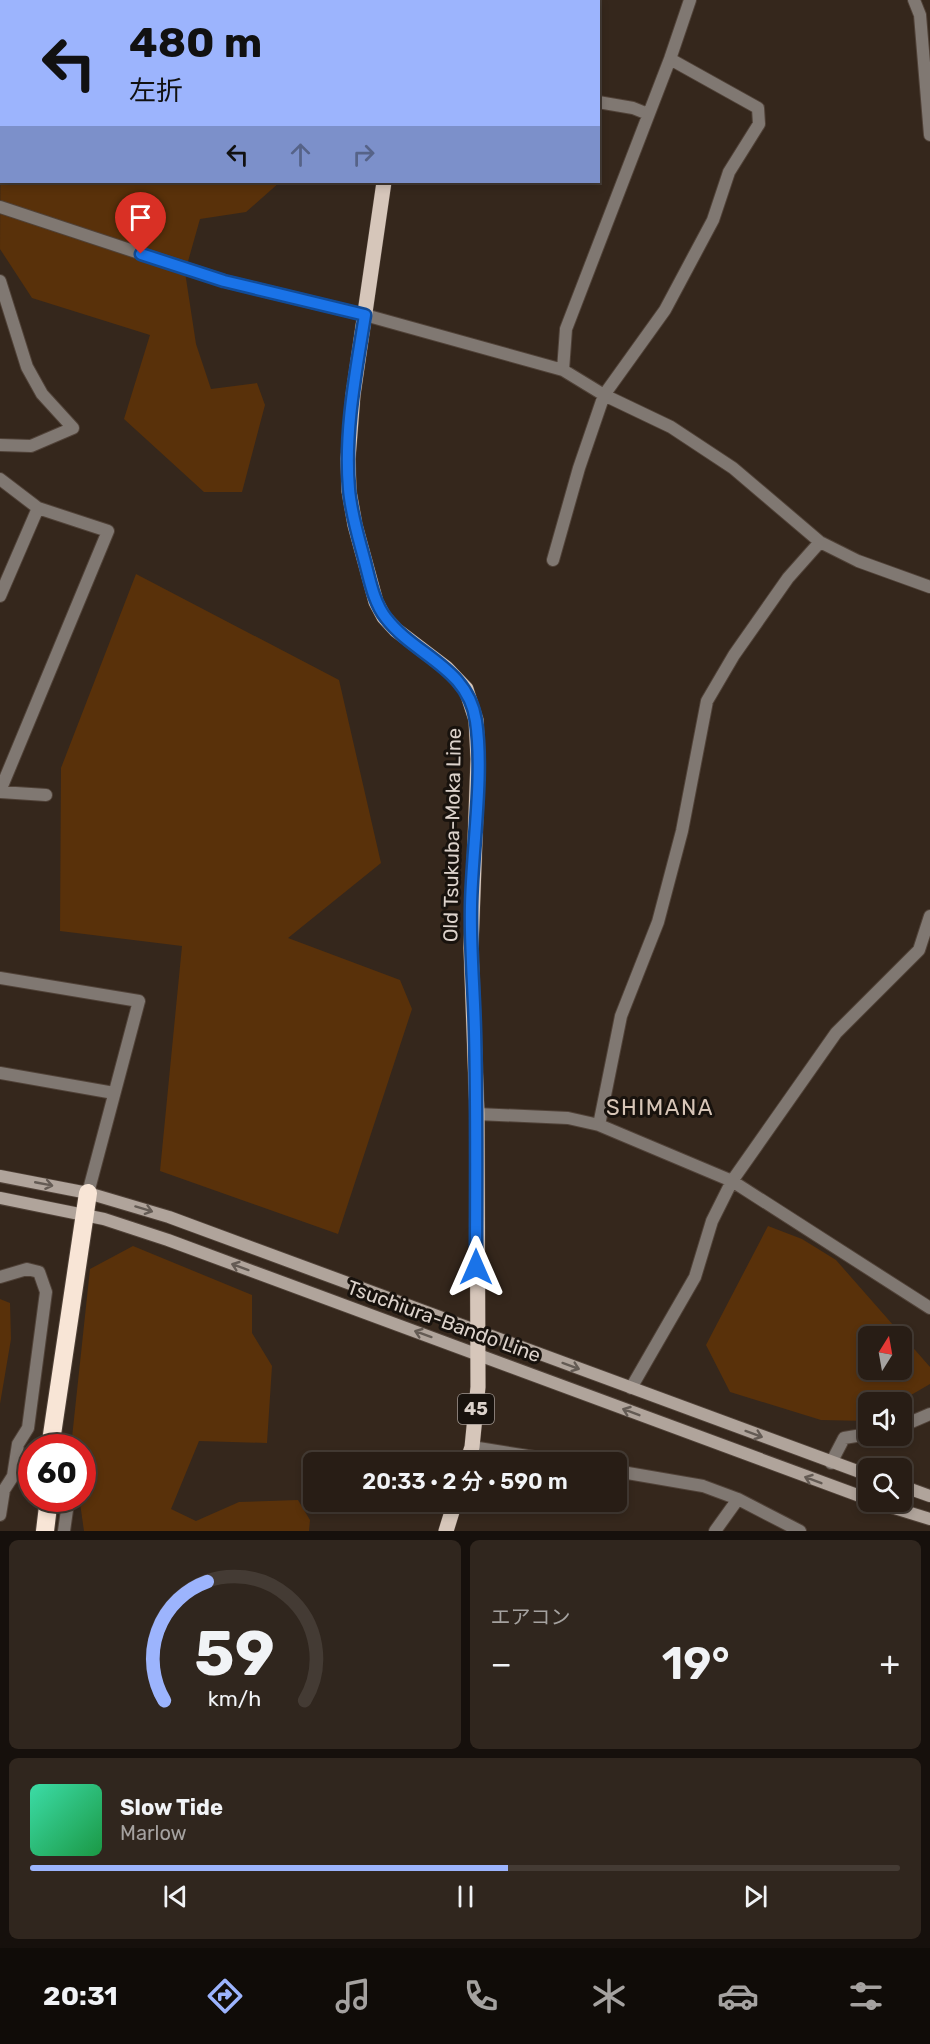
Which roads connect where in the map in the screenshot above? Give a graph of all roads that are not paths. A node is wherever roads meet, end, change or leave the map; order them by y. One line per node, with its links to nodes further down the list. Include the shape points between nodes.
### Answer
1 (690, 0): 3 (street)
2 (914, 0): 6 (street, via 920,15)
3 (670, 59): 5 (street); 12 (street, via 758,108 759,124 729,172 713,220 665,310)
4 (600, 102): 5 (street)
5 (648, 114): 11 (street, via 566,329)
6 (930, 135)
7 (384, 183): 10 (main road, Old Tsukuba-Moka Line / 45)
8 (0, 207): 10 (street, via 224,281)
9 (0, 282): 13 (street, via 27,367 42,394 73,428 32,446)
10 (365, 315): 11 (street); 26 (main road, Old Tsukuba-Moka Line / 45, via 353,395 349,491 376,602 396,630 447,668 466,689 476,720 471,948)
11 (563, 370): 12 (street)
12 (604, 395): 16 (street, via 671,427 733,468); 17 (street)
13 (0, 445)
14 (0, 479): 15 (street)
15 (38, 508): 19 (street); 20 (street, via 108,531)
16 (820, 542): 18 (street, via 858,561); 27 (street, via 788,579 707,701 682,831 658,922 621,1016)
17 (554, 560)
18 (930, 587)
19 (0, 596)
20 (0, 792): 21 (street)
21 (46, 795)
22 (930, 916): 29 (street, via 919,950 836,1033)
23 (0, 978): 25 (street, via 139,1001)
24 (0, 1073): 25 (street)
25 (114, 1093): 30 (street)
26 (477, 1114): 27 (street, via 568,1118); 35 (main road, Old Tsukuba-Moka Line / 45)
27 (598, 1125): 29 (street)
28 (0, 1176): 30 (main road, Tsuchiura-Bando Line, one-way to 30)
29 (732, 1181): 34 (street); 37 (street, via 712,1221 695,1277)
30 (88, 1193): 32 (highway); 35 (main road, Tsuchiura-Bando Line, one-way to 35, via 169,1217)
31 (0, 1198): 32 (main road, Tsuchiura-Bando Line)
32 (83, 1214): 36 (main road, Tsuchiura-Bando Line, one-way to 32, via 168,1240); 40 (highway)
33 (0, 1277): 57 (street, via 27,1269 39,1272 46,1292 28,1428 18,1444 13,1476 4,1490)
34 (930, 1308)
35 (477, 1330): 36 (main road, Old Tsukuba-Moka Line / 45); 37 (main road, Tsuchiura-Bando Line, one-way to 37)
36 (478, 1355): 42 (main road, Old Tsukuba-Moka Line / 45); 49 (main road, Tsuchiura-Bando Line, one-way to 36)
37 (631, 1388): 45 (main road, Tsuchiura-Bando Line, one-way to 45)
38 (930, 1414): 39 (street)
39 (912, 1422)
40 (52, 1434)
41 (858, 1436): 45 (street, via 844,1438)
42 (472, 1447): 43 (main road, Old Tsukuba-Moka Line / 45); 44 (street)
43 (470, 1452)
44 (503, 1452)
45 (831, 1463): 46 (main road, Tsuchiura-Bando Line)
46 (858, 1472)
47 (627, 1473): 51 (street, via 703,1486)
48 (912, 1490): 50 (main road)
49 (858, 1495)
50 (930, 1496)
51 (738, 1499): 63 (street); 64 (street)
52 (35, 1512): 59 (highway)
53 (47, 1512): 60 (highway)
54 (67, 1512): 61 (street)
55 (452, 1512): 62 (main road)
56 (906, 1512): 58 (main road)
57 (0, 1515)
58 (930, 1520)
59 (33, 1531)
60 (45, 1531)
61 (64, 1531)
62 (446, 1531)
63 (716, 1531)
64 (800, 1531)

